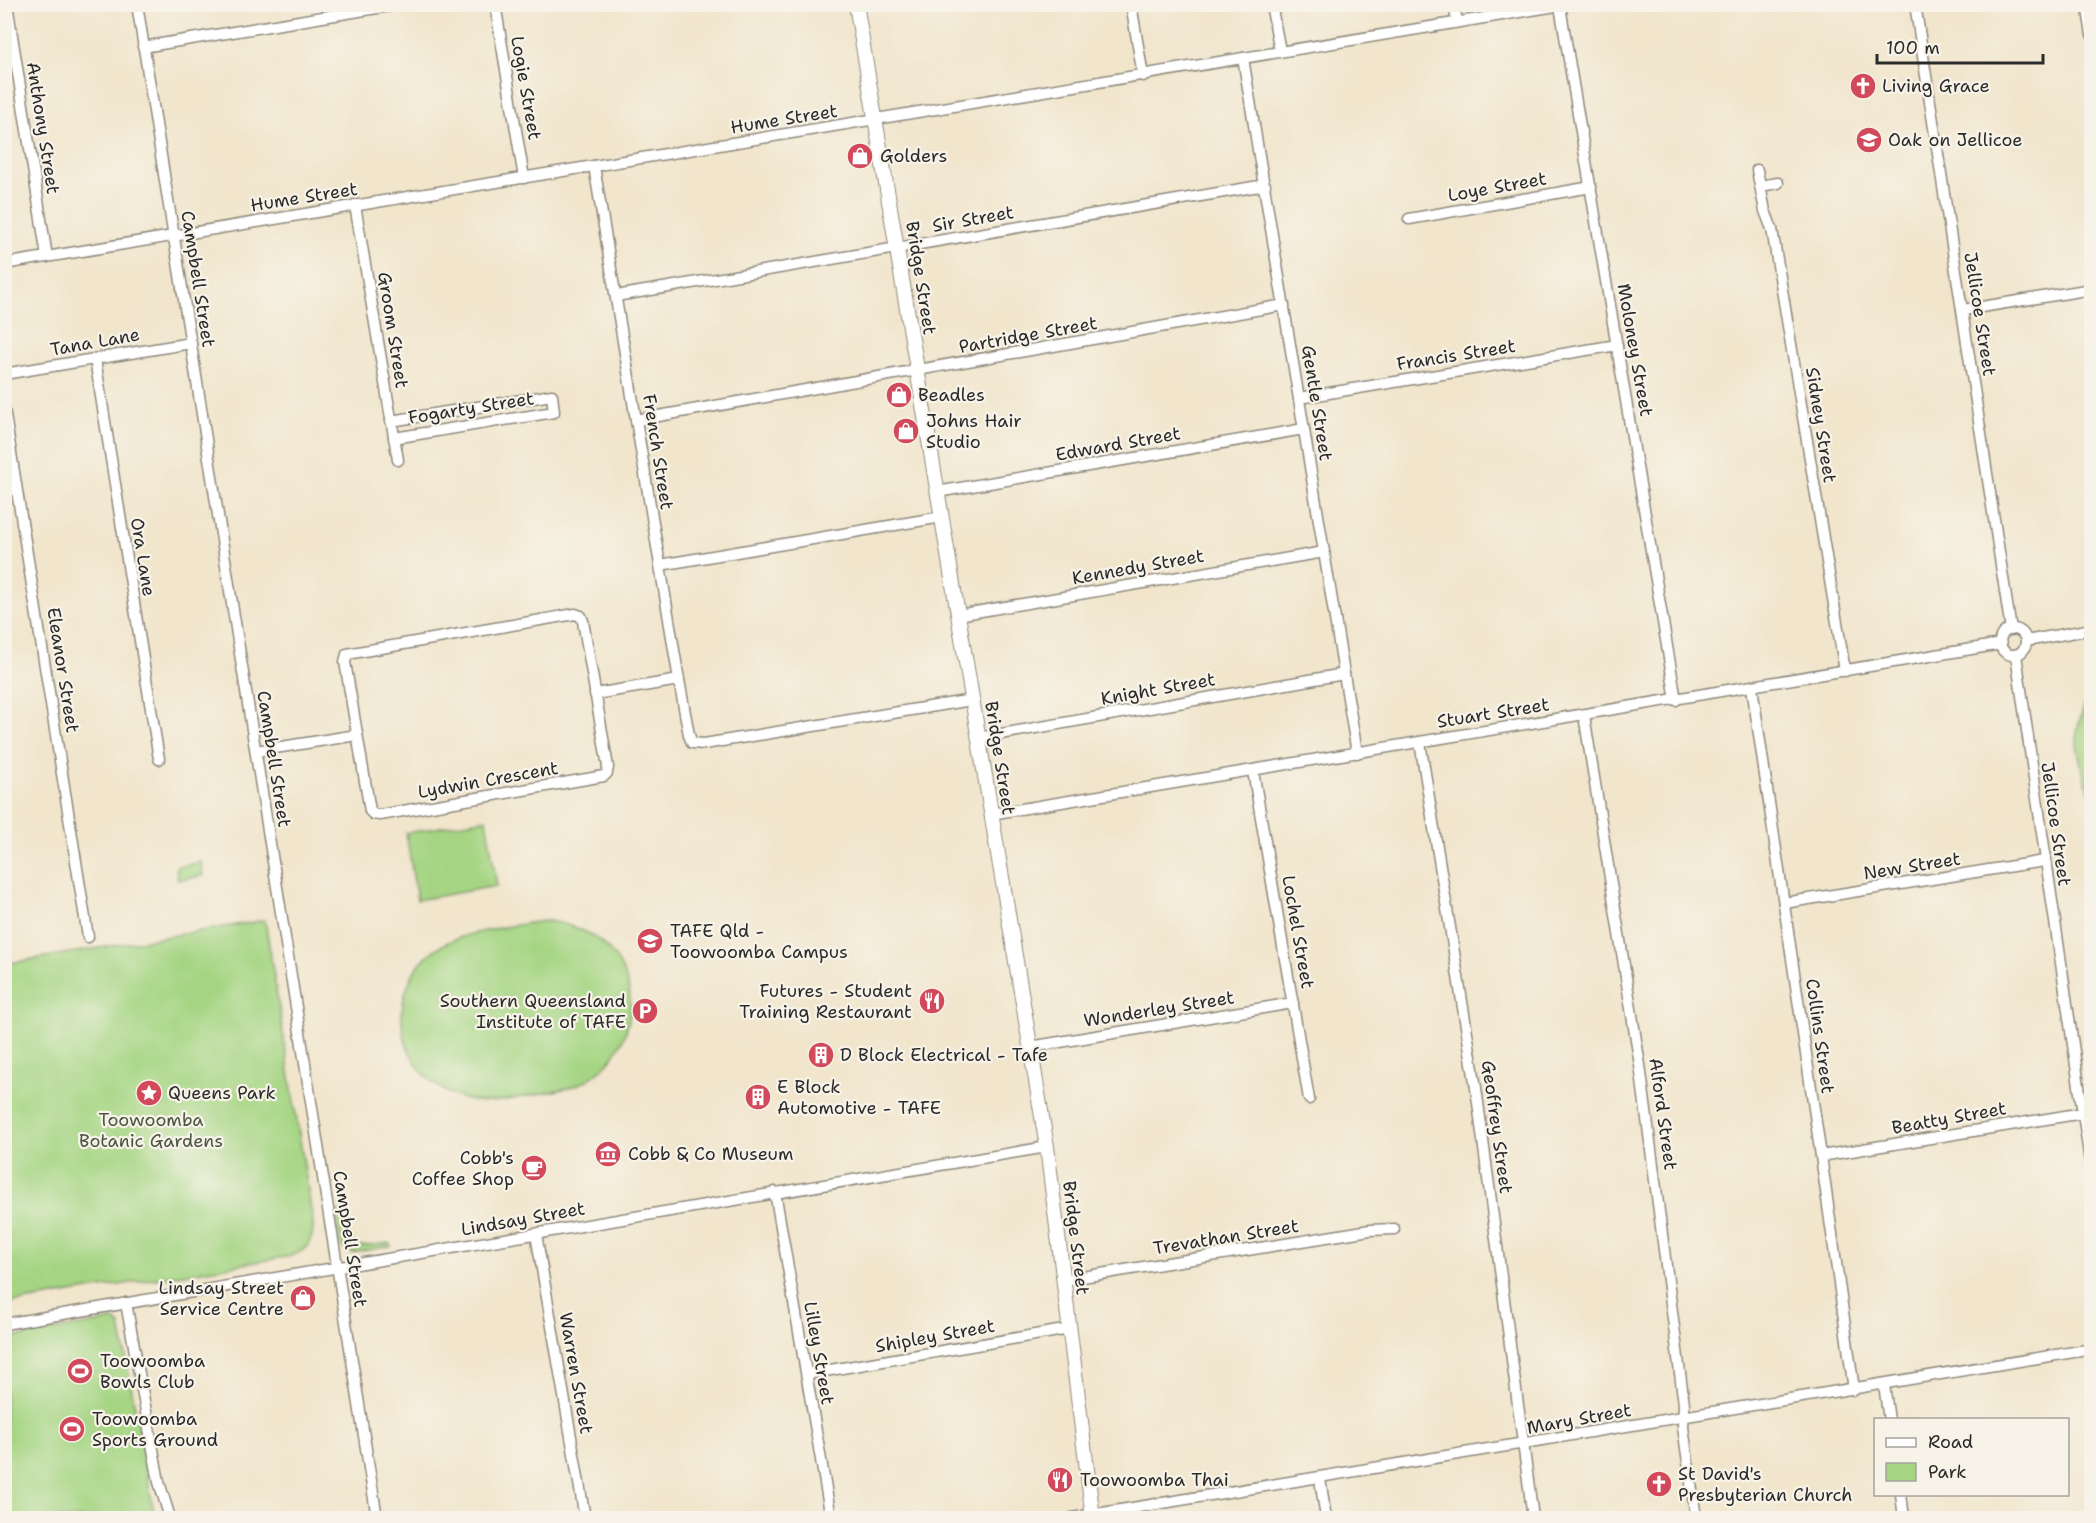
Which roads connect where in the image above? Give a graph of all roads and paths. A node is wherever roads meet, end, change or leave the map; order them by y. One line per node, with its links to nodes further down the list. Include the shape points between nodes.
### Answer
1 (7, 4): 31 (street, Anthony Street)
2 (136, 4): 15 (street, Campbell Street)
3 (402, 4): 15 (street)
4 (495, 4): 22 (street, Logie Street)
5 (856, 4): 19 (main road, Bridge Street)
6 (1131, 4): 18 (street)
7 (1272, 4): 16 (street)
8 (1454, 4): 13 (street)
9 (1915, 4): 36 (street, Jellicoe Street)
10 (2087, 4): 12 (street)
11 (1564, 5): 13 (street, Hume Street); 26 (street, Moloney Street)
12 (2090, 18): 14 (street)
13 (1457, 22): 16 (street, Hume Street)
14 (2091, 35)
15 (143, 47): 29 (street, Campbell Street)
16 (1280, 51): 17 (street, Hume Street)
17 (1243, 58): 18 (street, Hume Street); 24 (street, Gentle Street)
18 (1143, 76): 19 (street, Hume Street)
19 (876, 120): 20 (street, Hume Street); 30 (main road, Bridge Street)
20 (594, 166): 22 (street, Hume Street); 34 (street, French Street)
21 (1757, 170): 25 (street, Sidney Street)
22 (524, 178): 27 (street, Hume Street)
23 (1778, 183): 25 (street)
24 (1265, 185): 30 (street, Sir Street); 35 (street, Gentle Street)
25 (1760, 186): 59 (street, Sidney Street, via 1772,229)
26 (1591, 187): 28 (street, Loye Street); 38 (street, Moloney Street)
27 (356, 205): 29 (street, Hume Street); 45 (street, Groom Street)
28 (1409, 219)
29 (174, 235): 31 (street, Hume Street); 37 (street, Campbell Street)
30 (897, 249): 34 (street, Sir Street); 40 (main road, Bridge Street)
31 (47, 257): 32 (street, Hume Street)
32 (4, 264)
33 (2091, 289): 36 (street)
34 (616, 296): 44 (street, French Street)
35 (1284, 306): 40 (street, Partridge Street); 42 (street, Gentle Street)
36 (1964, 310): 55 (street, Jellicoe Street)
37 (191, 342): 39 (street, Tana Lane); 70 (street, Campbell Street)
38 (1617, 345): 42 (street, Francis Street); 65 (street, Moloney Street)
39 (95, 359): 41 (street, Tana Lane); 72 (street, Ora Lane)
40 (918, 371): 44 (street, Partridge Street); 49 (main road, Bridge Street)
41 (4, 374)
42 (1299, 398): 46 (street, Gentle Street)
43 (4, 409): 77 (street, Eleanor Street)
44 (636, 420): 52 (street, French Street)
45 (391, 422): 47 (street, Groom Street); 47 (street, Fogarty Street, via 552,395 554,411)
46 (1304, 429): 49 (street, Edward Street); 51 (street, Gentle Street)
47 (394, 438): 48 (street, Groom Street)
48 (398, 460)
49 (937, 492): 50 (main road, Bridge Street)
50 (942, 518): 52 (street); 53 (main road, Bridge Street)
51 (1324, 552): 53 (street, Kennedy Street); 60 (street, Gentle Street)
52 (660, 565): 61 (street, French Street)
53 (958, 615): 64 (main road, Bridge Street)
54 (2091, 629): 56 (street)
55 (2011, 630): 56 (street, via 2022,633); 57 (street, via 2002,636)
56 (2026, 641): 58 (street, via 2025,648)
57 (2001, 644): 58 (street, via 2007,654); 59 (street, Stuart Street)
58 (2016, 655): 75 (street, Jellicoe Street)
59 (1845, 671): 62 (street, Stuart Street)
60 (1344, 674): 68 (street, Knight Street); 71 (street, Gentle Street)
61 (679, 680): 63 (street); 64 (street, French Street, via 692,743 714,743)
62 (1752, 687): 65 (street, Stuart Street); 76 (street, Collins Street)
63 (596, 694): 67 (street, Lydwin Crescent, via 583,621 576,614 347,654 344,660); 67 (street, Lydwin Crescent, via 609,769 604,776 377,815 370,811)
64 (972, 700): 68 (main road, Bridge Street)
65 (1676, 700): 66 (street, Stuart Street)
66 (1584, 715): 69 (street, Stuart Street); 97 (street, Alford Street, via 1640,1065)
67 (357, 735): 70 (street)
68 (978, 738): 74 (main road, Bridge Street)
69 (1420, 742): 71 (street, Stuart Street); 99 (street, Geoffrey Street, via 1476,1088)
70 (256, 751): 88 (street, Campbell Street)
71 (1357, 753): 73 (street, Stuart Street)
72 (159, 759)
73 (1253, 771): 74 (street, Stuart Street); 78 (street, Lochel Street)
74 (991, 814): 79 (main road, Bridge Street)
75 (2044, 861): 76 (street, New Street); 81 (street, Jellicoe Street)
76 (1784, 903): 83 (street, Collins Street)
77 (88, 937)
78 (1293, 1003): 79 (street, Wonderley Street); 80 (street, Lochel Street)
79 (1030, 1047): 82 (main road, Bridge Street)
80 (1308, 1099)
81 (2082, 1113): 83 (street, Beatty Street); 84 (street, Jellicoe Street)
82 (1047, 1147): 85 (street, Lindsay Street); 89 (main road, Bridge Street)
83 (1821, 1156): 96 (street, Collins Street)
84 (2091, 1175)
85 (775, 1192): 87 (street, Lindsay Street); 94 (street, Lilley Street)
86 (1394, 1229): 89 (street, Trevathan Street)
87 (536, 1234): 88 (street, Lindsay Street); 105 (street, Warren Street)
88 (337, 1266): 90 (street, Lindsay Street); 104 (street, Campbell Street)
89 (1064, 1280): 92 (main road, Bridge Street)
90 (126, 1303): 91 (street, Lindsay Street); 103 (street, via 159,1482)
91 (4, 1324)
92 (1070, 1329): 94 (street, Shipley Street); 102 (main road, Bridge Street)
93 (2091, 1349): 95 (street, Mary Street)
94 (807, 1374): 106 (street, Lilley Street)
95 (1884, 1385): 96 (street, Mary Street); 98 (street)
96 (1854, 1390): 97 (street, Mary Street)
97 (1684, 1418): 99 (street, Mary Street); 110 (street, Alford Street)
98 (1889, 1418)
99 (1522, 1445): 100 (street, Mary Street); 109 (street, Geoffrey Street)
100 (1320, 1479): 102 (street, Mary Street); 108 (street)
101 (1901, 1496): 111 (street)
102 (1093, 1517): 107 (street, Mary Street)
103 (170, 1518)
104 (377, 1518)
105 (585, 1518)
106 (831, 1518)
107 (1072, 1518)
108 (1326, 1518)
109 (1533, 1518)
110 (1696, 1518)
111 (1904, 1518)

